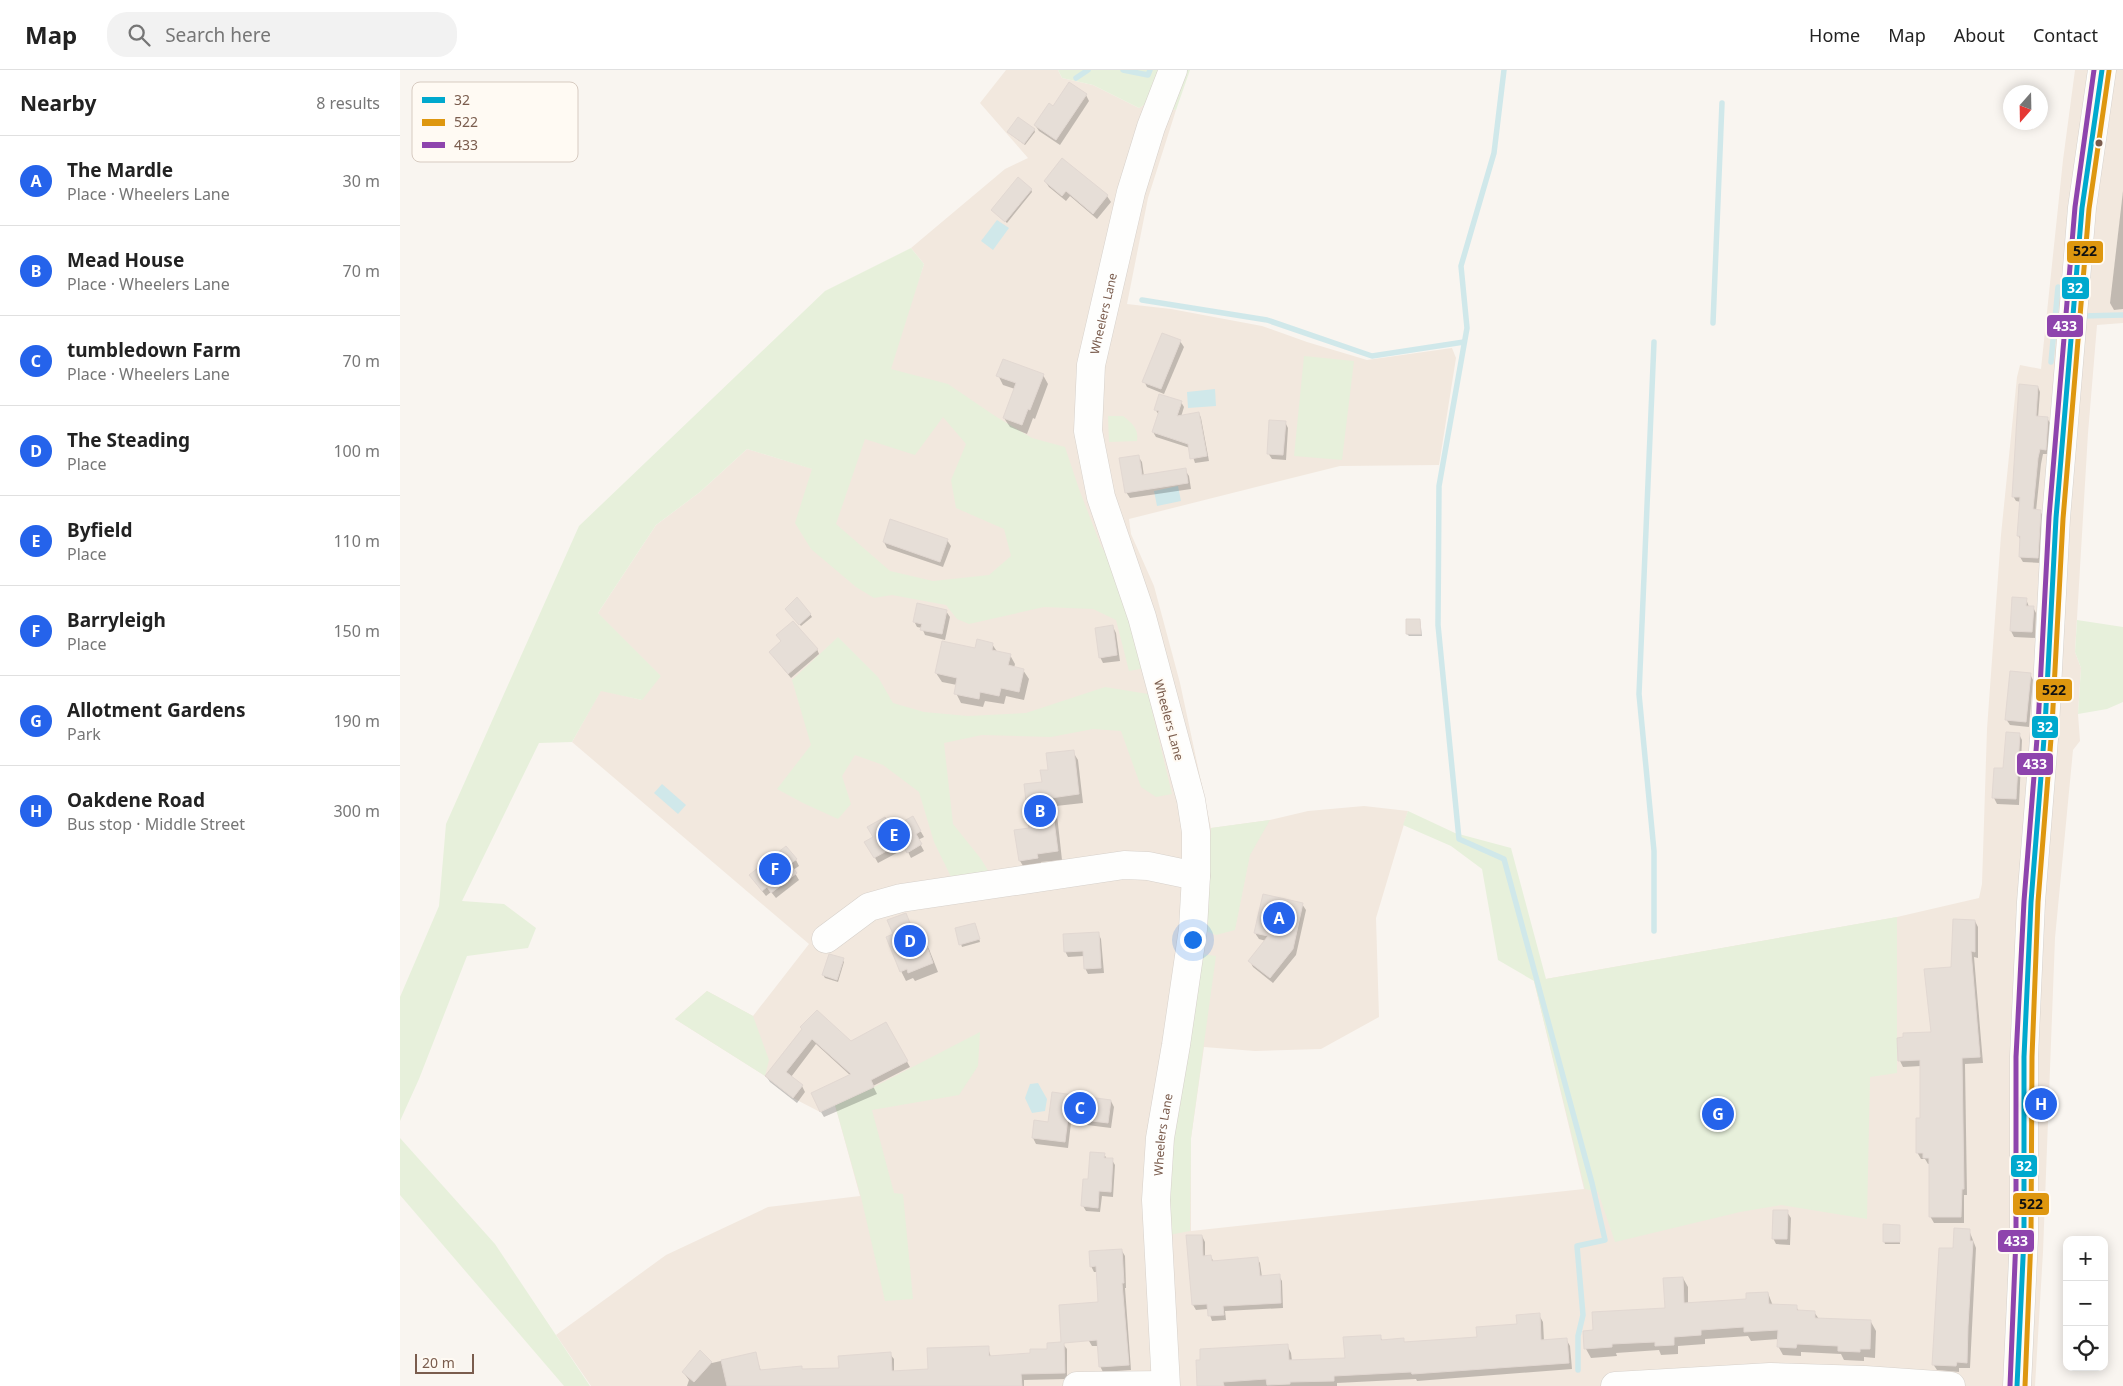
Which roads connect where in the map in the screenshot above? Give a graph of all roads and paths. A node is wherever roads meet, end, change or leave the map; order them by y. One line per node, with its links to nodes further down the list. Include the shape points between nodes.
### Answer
1 (1173, 70): 3 (street, Wheelers Lane, via 1131,192 1091,365 1088,431 1101,497 1142,617 1190,800 1196,832)
2 (2108, 83): 10 (street, via 2082,208 2056,518 2031,902 2024,1063 2024,1237)
3 (1196, 876): 4 (street, via 1148,866 1124,865 901,898 869,907); 6 (street, Wheelers Lane, via 1192,935 1160,1138 1156,1200)
4 (826, 939)
5 (1770, 1382): 8 (street); 9 (street, via 1865,1380)
6 (1166, 1385): 7 (street)
7 (1077, 1386)
8 (1615, 1386)
9 (1951, 1386)
10 (2017, 1386)

